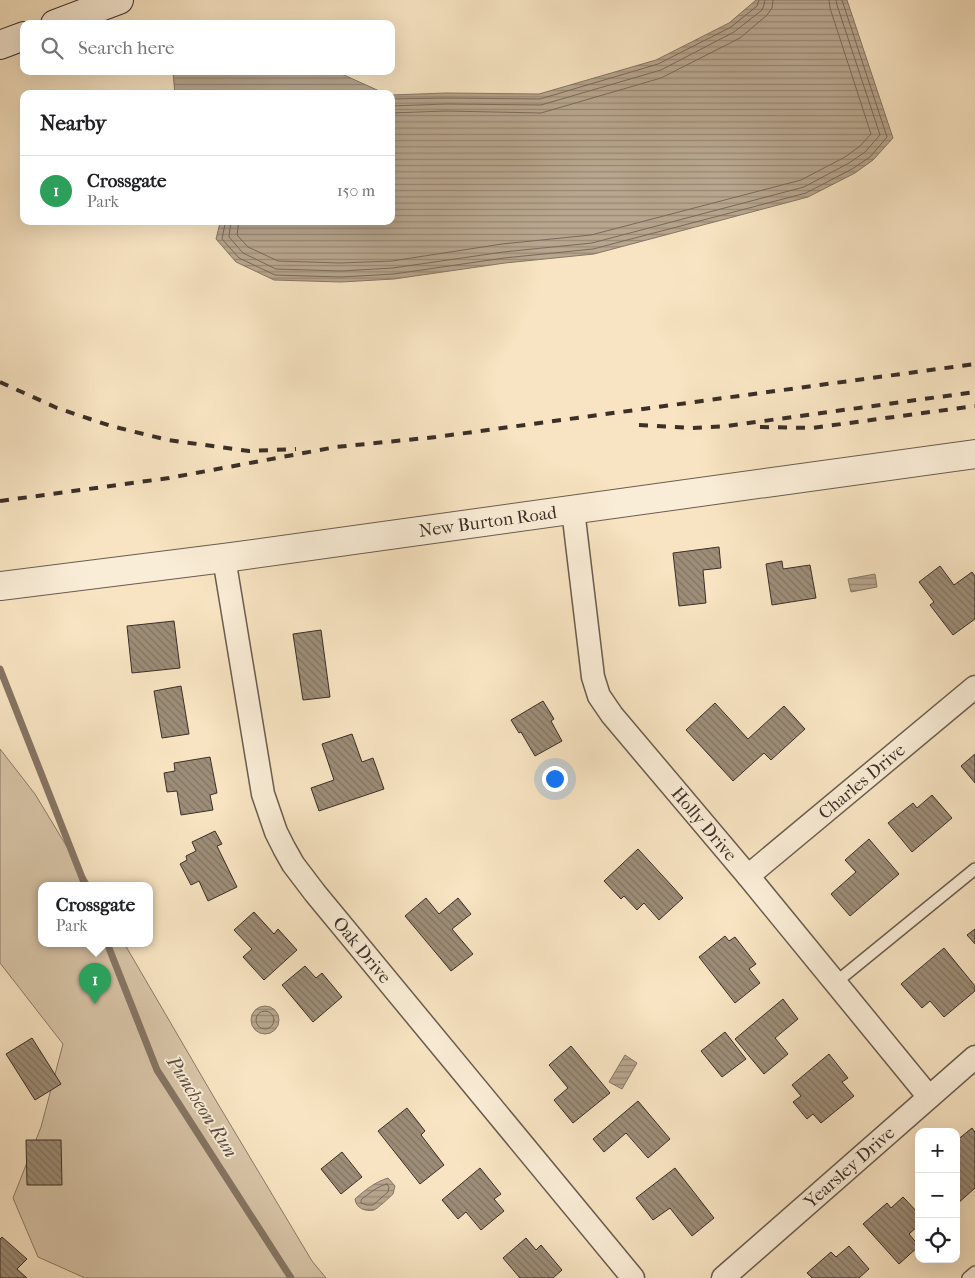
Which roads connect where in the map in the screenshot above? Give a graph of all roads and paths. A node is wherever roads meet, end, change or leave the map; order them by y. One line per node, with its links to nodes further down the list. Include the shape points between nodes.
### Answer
1 (119, 0): 2 (street)
2 (66, 20)
3 (975, 454): 4 (street, New Burton Road)
4 (573, 510): 5 (street, New Burton Road); 9 (street, Holly Drive, via 593,677 599,696)
5 (224, 558): 6 (street, New Burton Road); 14 (street, Oak Drive, via 264,794 274,826 293,864)
6 (0, 586)
7 (975, 687): 9 (street, Charles Drive)
8 (975, 869): 10 (lane)
9 (748, 876): 10 (street, Holly Drive)
10 (835, 983): 12 (street, Holly Drive)
11 (975, 1057): 12 (street, Yearsley Drive)
12 (929, 1097): 15 (street, Yearsley Drive)
13 (975, 1272): 16 (lane)
14 (633, 1278)
15 (723, 1278)
16 (968, 1278)

